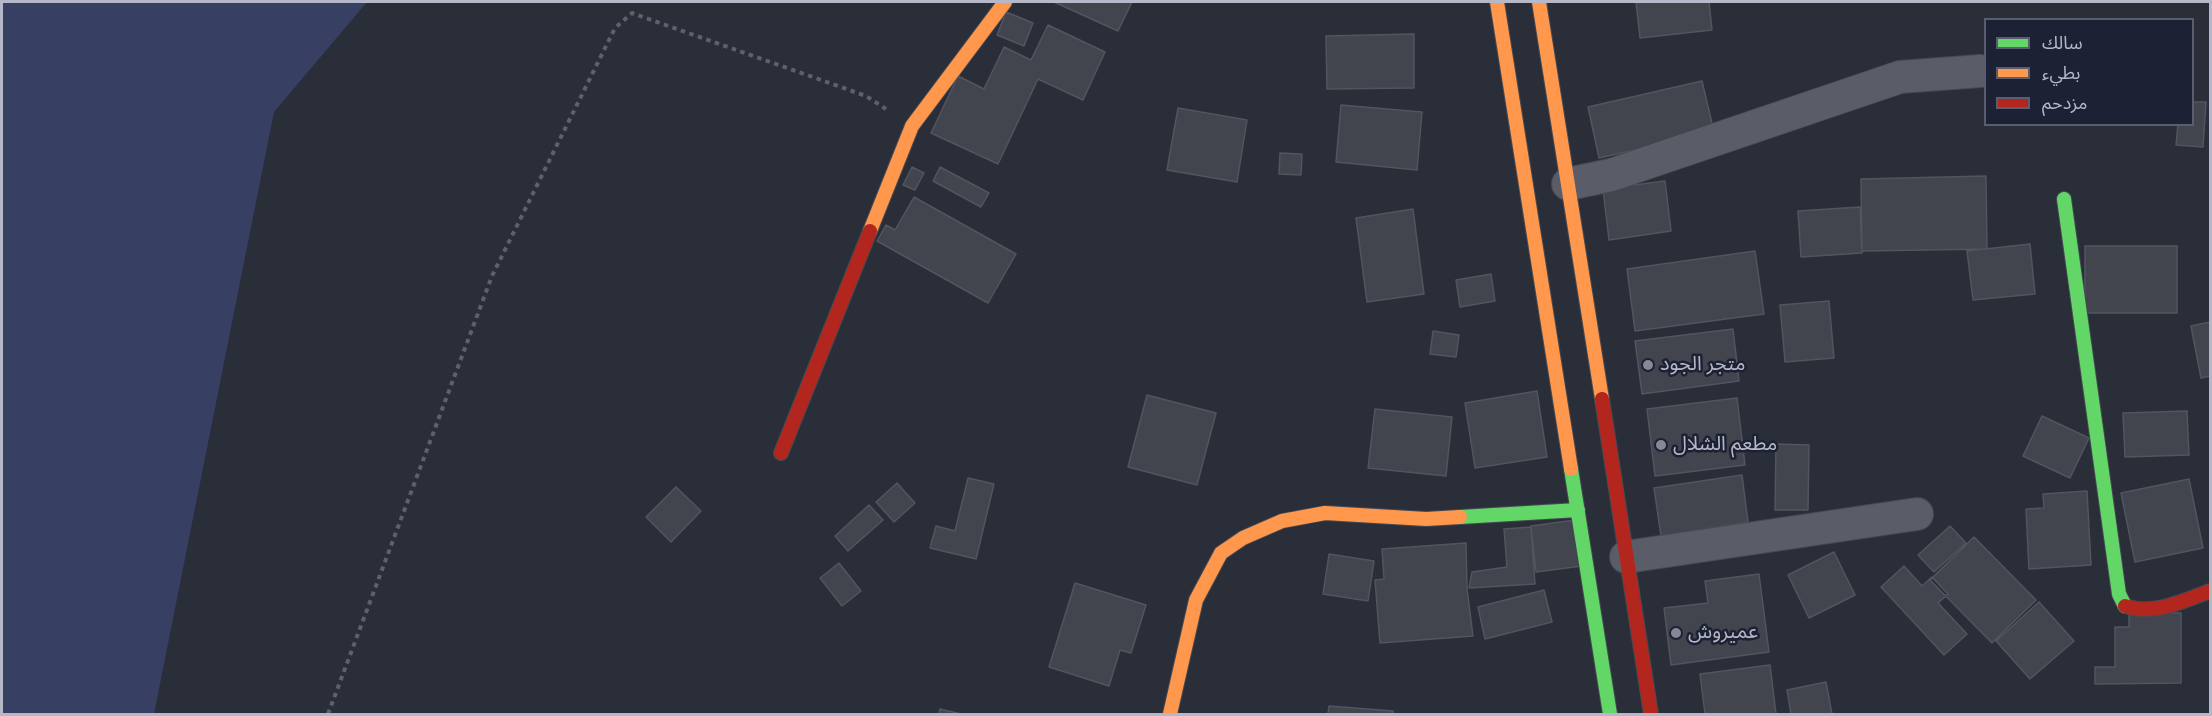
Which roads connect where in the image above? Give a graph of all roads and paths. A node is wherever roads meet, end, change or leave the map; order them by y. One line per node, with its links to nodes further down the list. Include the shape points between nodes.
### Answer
1 (1005, 2): 5 (street)
2 (1497, 2): 9 (street)
3 (1539, 2): 6 (street)
4 (1980, 71): 6 (street, via 1900,77 1622,171)
5 (912, 126): 8 (street); 13 (path, via 866,96 632,13 615,28 492,276)
6 (1568, 184): 11 (street)
7 (2064, 199): 12 (street, via 2119,594 2124,606 2134,611 2158,608)
8 (781, 453)
9 (1578, 510): 14 (street, via 1426,519 1325,513 1282,521 1243,538 1221,553 1196,600); 15 (street)
10 (1917, 514): 11 (street)
11 (1626, 557): 16 (street)
12 (2211, 591)
13 (328, 714)
14 (1170, 714)
15 (1611, 714)
16 (1651, 714)

